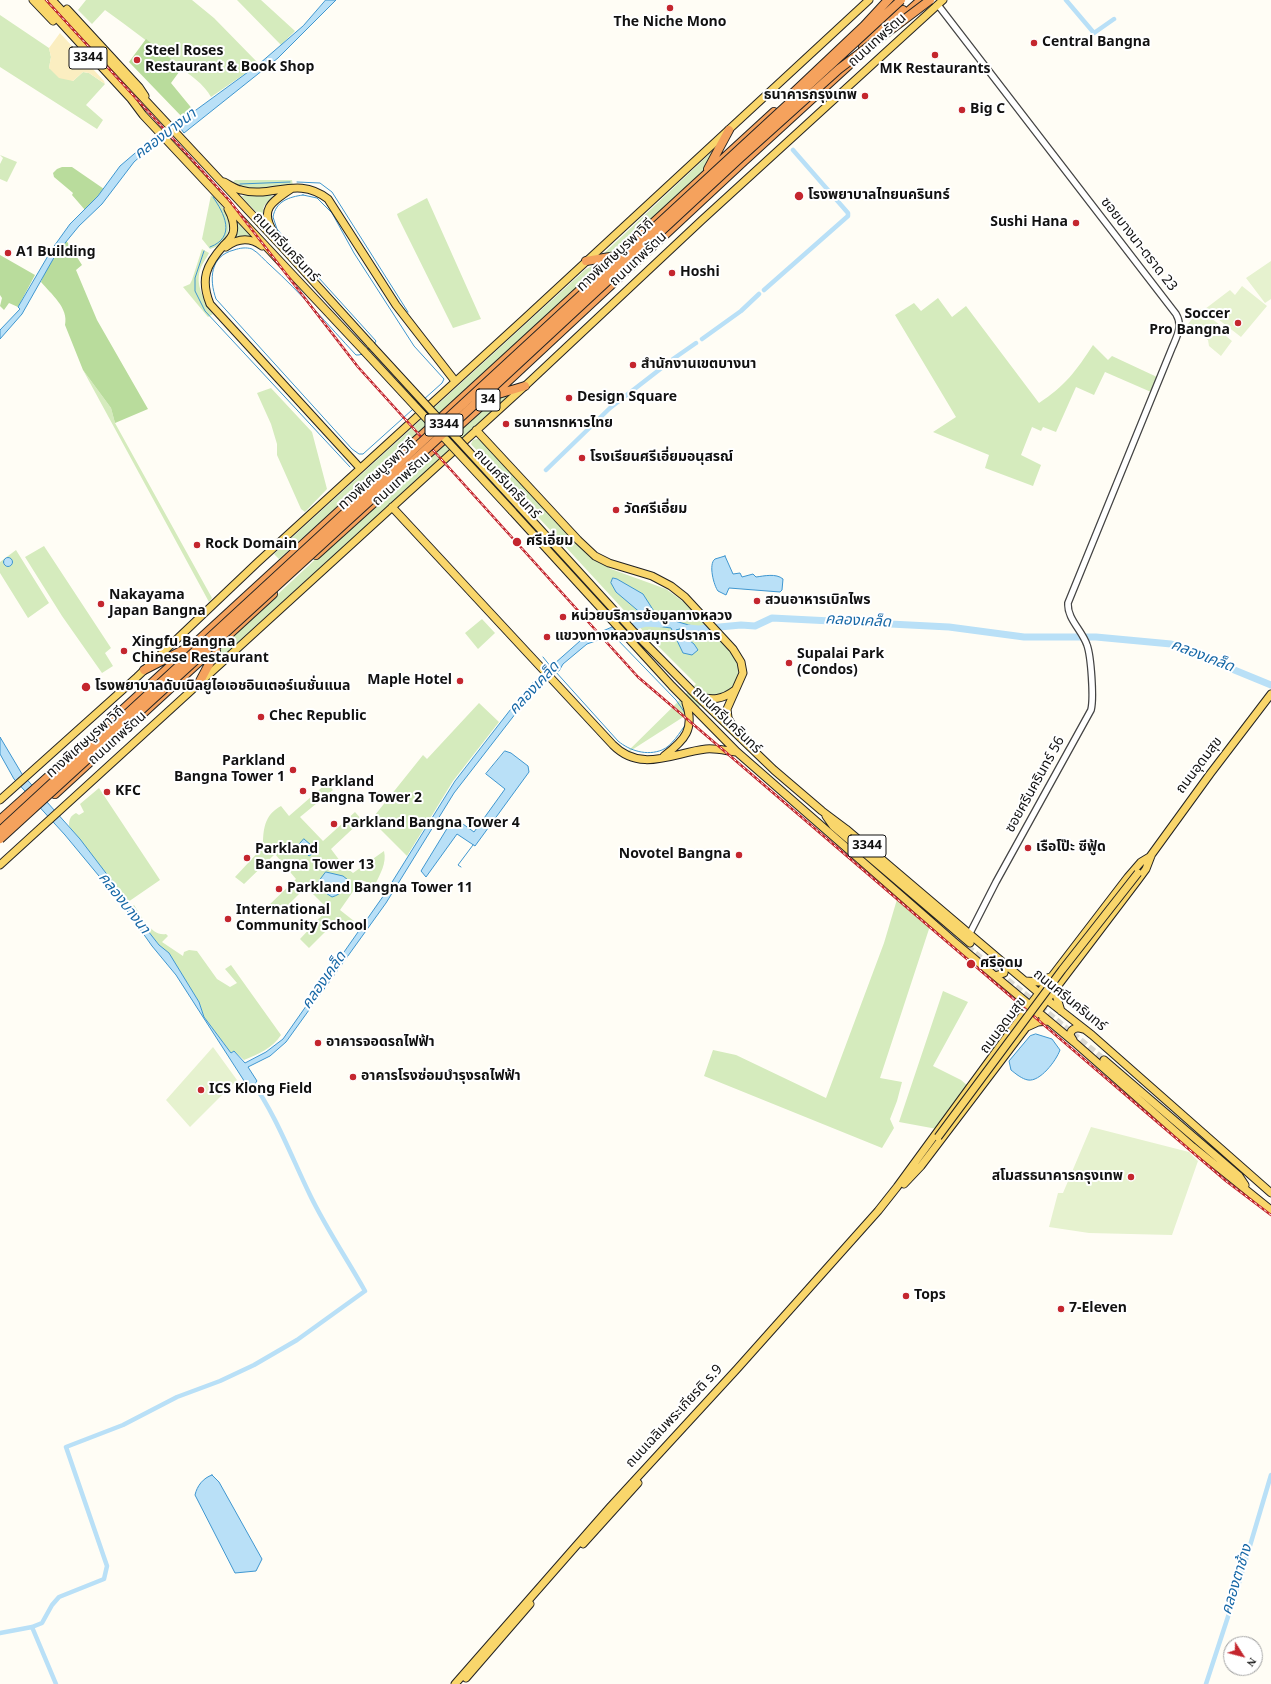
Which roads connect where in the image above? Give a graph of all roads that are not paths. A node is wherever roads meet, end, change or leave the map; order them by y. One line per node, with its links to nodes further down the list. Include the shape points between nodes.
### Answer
1 (33, 0): 15 (main road, ถนนศรีนครินทร์ / 3344, via 126,100)
2 (40, 0): 15 (main road, ถนนศรีนครินทร์ / 3344)
3 (52, 0): 14 (main road, ถนนศรีนครินทร์ / 3344)
4 (58, 0): 14 (main road, ถนนศรีนครินทร์ / 3344, via 139,87)
5 (869, 0): 16 (main road, 34)
6 (888, 0): 48 (highway, bridge, via 807,81)
7 (895, 0): 17 (highway, ถนนเทพรัตน / 34)
8 (901, 0): 50 (highway, ทางพิเศษบูรพาวิถี, bridge)
9 (914, 0): 13 (highway, ทางพิเศษบูรพาวิถี, bridge)
10 (921, 0): 28 (highway, ถนนเทพรัตน / 34)
11 (930, 0): 13 (highway, bridge)
12 (940, 2): 27 (main road, ถนนเทพรัตน / 34); 33 (street, ซอยบางนา-ตราด 23, via 1179,320 1172,348 1068,603 1069,613)
13 (839, 69): 52 (highway, ทางพิเศษบูรพาวิถี, bridge)
14 (153, 108): 18 (main road, ถนนศรีนครินทร์ / 3344)
15 (144, 115): 20 (main road, ถนนศรีนครินทร์ / 3344)
16 (729, 130): 17 (highway); 25 (main road, 34)
17 (703, 176): 24 (highway, ถนนเทพรัตน / 34)
18 (217, 177): 19 (main road, via 242,191); 21 (main road, ถนนศรีนครินทร์ / 3344)
19 (293, 188): 21 (main road, via 275,199 266,214 269,225); 26 (main road, via 318,192 328,199 396,305)
20 (225, 203): 22 (main road, via 232,216 233,233); 23 (main road, ถนนศรีนครินทร์ / 3344)
21 (285, 250): 32 (main road, ถนนศรีนครินทร์ / 3344, bridge)
22 (218, 252): 23 (main road, via 231,243 246,239); 30 (main road, via 211,261 206,275 205,286 210,304)
23 (273, 254): 32 (main road, ถนนศรีนครินทร์ / 3344, bridge)
24 (617, 256): 25 (highway); 35 (highway, ถนนเทพรัตน / 34)
25 (586, 261): 26 (main road, 34)
26 (456, 381): 30 (main road, 34)
27 (525, 386): 28 (highway); 29 (main road, ถนนเทพรัตน / 34)
28 (492, 396): 34 (highway, ถนนเทพรัตน / 34)
29 (476, 430): 31 (main road, ถนนเทพรัตน / 34); 38 (main road, via 595,556 652,576 671,586 710,624 733,649 741,662 743,674)
30 (360, 468): 36 (main road, 34)
31 (392, 507): 37 (main road, ถนนเทพรัตน / 34); 44 (main road, via 613,745 633,759)
32 (515, 508): 40 (main road, ถนนศรีนครินทร์ / 3344); 41 (main road, ถนนศรีนครินทร์ / 3344, via 622,633)
33 (1085, 641): 57 (street, ซอยศรีนครินทร์ 56, via 1089,651 1091,710 996,882)
34 (220, 643): 37 (highway); 53 (highway, ถนนเทพรัตน / 34, bridge)
35 (192, 645): 36 (highway); 47 (highway, ถนนเทพรัตน / 34)
36 (144, 670): 45 (main road, 34)
37 (199, 683): 51 (main road, ถนนเทพรัตน / 34)
38 (736, 689): 40 (main road, via 719,699); 42 (main road, via 727,714)
39 (1270, 695): 54 (main road, ถนนอุดมสุข)
40 (697, 696): 42 (main road, ถนนศรีนครินทร์ / 3344)
41 (685, 700): 43 (main road, ถนนศรีนครินทร์ / 3344); 44 (main road, via 691,722 689,730 672,750)
42 (736, 735): 46 (main road, ถนนศรีนครินทร์ / 3344)
43 (737, 752): 44 (main road, via 708,749); 49 (main road, ถนนศรีนครินทร์ / 3344)
44 (661, 758)
45 (0, 802)
46 (822, 811): 49 (main road, ถนนศรีนครินทร์ / 3344, via 833,826 968,945 836,834); 57 (main road, ถนนศรีนครินทร์ / 3344)
47 (0, 820)
48 (0, 825)
49 (825, 828): 62 (main road, ถนนศรีนครินทร์ / 3344)
50 (0, 831)
51 (29, 838): 55 (main road); 56 (main road, ถนนเทพรัตน / 34)
52 (0, 839)
53 (0, 843)
54 (1151, 856): 58 (main road, ถนนอุดมสุข, via 1141,862 1128,877); 59 (main road, ถนนอุดมสุข, via 1146,869); 78 (main road, ถนนอุดมสุข, bridge, via 1043,995)
55 (0, 859)
56 (0, 865)
57 (970, 935): 60 (main road, ถนนศรีนครินทร์ / 3344)
58 (1076, 946): 59 (main road, via 1076,952); 61 (main road, ถนนอุดมสุข)
59 (1082, 951): 64 (main road, ถนนอุดมสุข)
60 (1005, 964): 62 (main road, via 1004,973); 63 (main road, ถนนศรีนครินทร์)
61 (1053, 974): 63 (main road, via 1039,982); 65 (main road, ถนนอุดมสุข)
62 (995, 976): 66 (main road, ถนนศรีนครินทร์)
63 (1024, 980): 65 (main road, ถนนศรีนครินทร์)
64 (1057, 985): 67 (main road, ถนนอุดมสุข); 70 (main road, via 1056,995)
65 (1039, 994): 67 (main road, ถนนศรีนครินทร์); 68 (main road, ถนนอุดมสุข)
66 (1020, 997): 68 (main road, ถนนศรีนครินทร์); 71 (main road, via 1022,1010)
67 (1046, 1000): 69 (main road, ถนนอุดมสุข); 70 (main road, ถนนศรีนครินทร์)
68 (1030, 1005): 69 (main road, ถนนศรีนครินทร์); 71 (main road, ถนนเฉลิมพระเกียรติ ร.9)
69 (1037, 1011): 72 (main road, ถนนศรีนครินทร์); 73 (main road, ถนนเฉลิมพระเกียรติ ร.9)
70 (1061, 1011): 74 (main road, ถนนศรีนครินทร์)
71 (1019, 1020): 75 (main road, ถนนเฉลิมพระเกียรติ ร.9)
72 (1048, 1021): 73 (main road); 77 (main road, ถนนศรีนครินทร์)
73 (1025, 1028): 76 (main road, ถนนเฉลิมพระเกียรติ ร.9)
74 (1083, 1029): 77 (main road, via 1076,1028 1071,1032); 82 (main road, ถนนศรีนครินทร์)
75 (1007, 1036): 76 (main road, via 1015,1034); 80 (main road, ถนนเฉลิมพระเกียรติ ร.9)
76 (1014, 1042): 81 (main road, ถนนเฉลิมพระเกียรติ ร.9, via 921,1166)
77 (1074, 1042): 84 (main road, ถนนศรีนครินทร์, via 1193,1147)
78 (938, 1137): 79 (main road, ถนนเฉลิมพระเกียรติ ร.9)
79 (926, 1152): 80 (main road, ถนนเฉลิมพระเกียรติ ร.9); 81 (main road, ถนนเฉลิมพระเกียรติ ร.9)
80 (913, 1165): 86 (main road, ถนนเฉลิมพระเกียรติ ร.9)
81 (909, 1178): 86 (main road, ถนนเฉลิมพระเกียรติ ร.9)
82 (1260, 1183): 83 (main road, ถนนศรีนครินทร์); 84 (main road, ถนนศรีนครินทร์, via 1242,1173 1105,1058 1239,1176)
83 (1271, 1192)
84 (1251, 1194): 85 (main road, ถนนศรีนครินทร์)
85 (1271, 1210)
86 (856, 1239): 87 (main road, ถนนเฉลิมพระเกียรติ ร.9)
87 (754, 1353): 88 (main road, ถนนเฉลิมพระเกียรติ ร.9, via 611,1506); 89 (main road, ถนนเฉลิมพระเกียรติ ร.9, via 535,1597)
88 (455, 1684)
89 (461, 1684)

